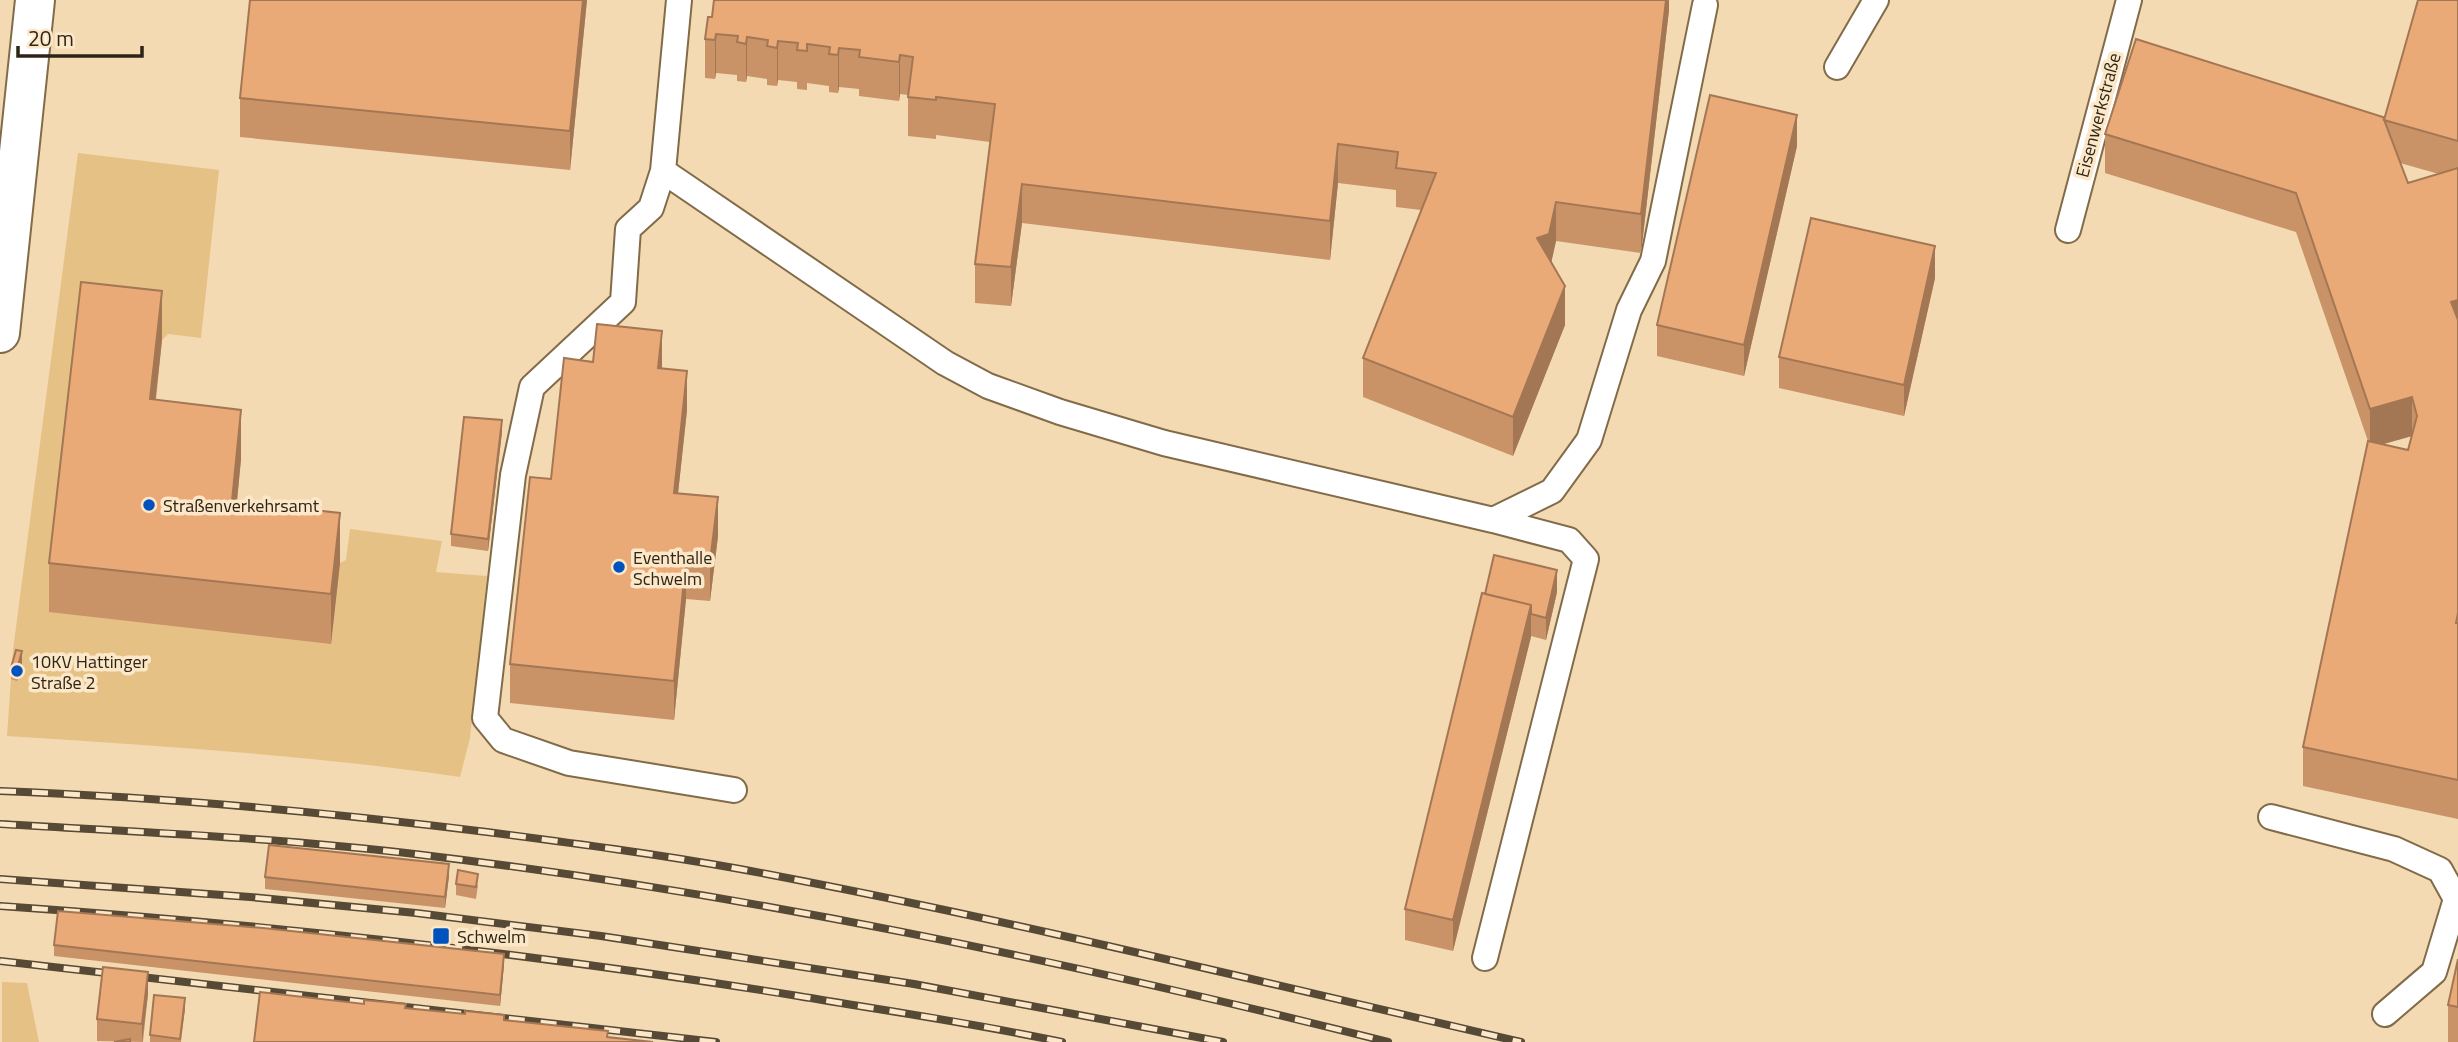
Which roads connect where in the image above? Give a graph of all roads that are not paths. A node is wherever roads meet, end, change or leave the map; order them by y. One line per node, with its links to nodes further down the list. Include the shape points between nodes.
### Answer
1 (35, 0): 9 (main road)
2 (679, 0): 7 (lane)
3 (1876, 0): 6 (lane)
4 (2129, 0): 8 (lane, Eisenwerkstraße)
5 (1706, 5): 10 (lane, via 1654,261 1629,310 1589,440 1552,491)
6 (1837, 67)
7 (663, 172): 10 (lane, via 945,363 988,386 1164,443); 11 (lane, via 651,208 628,229 624,302 532,387 513,475 485,718 503,740 569,763)
8 (2068, 230)
9 (0, 325)
10 (1493, 520): 13 (lane, via 1569,540 1586,559)
11 (734, 790)
12 (2271, 817): 14 (lane, via 2394,849 2440,870 2456,899 2434,972)
13 (1485, 958)
14 (2385, 1014)

